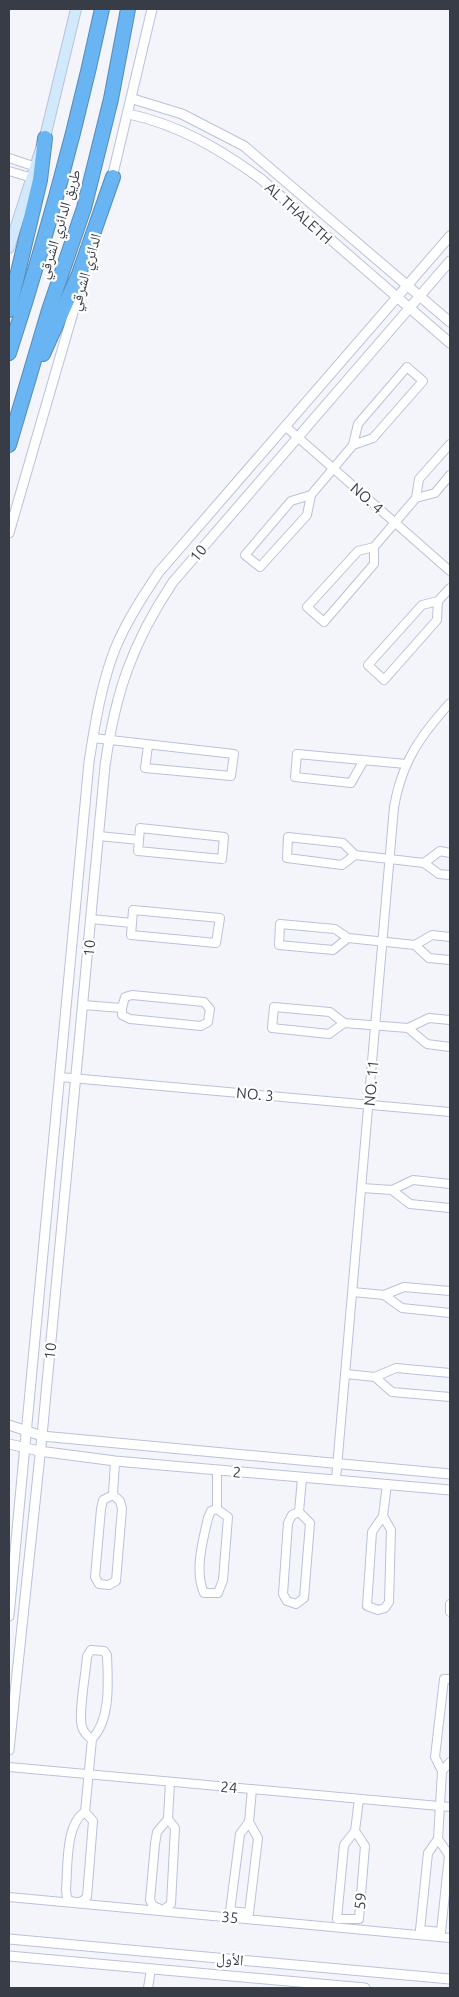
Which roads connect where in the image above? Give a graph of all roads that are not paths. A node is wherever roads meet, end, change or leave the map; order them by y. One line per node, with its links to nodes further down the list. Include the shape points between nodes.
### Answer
1 (76, 9): 7 (main road)
2 (102, 9): 22 (highway, طريق الدائري الشرقي, via 61,182)
3 (128, 9): 23 (highway, طريق الدائري الشرقي, via 111,99 84,208)
4 (152, 9): 5 (street, الدائري الشرقي)
5 (132, 99): 6 (street, الدائري الشرقي); 15 (street, AL THALETH, via 182,114 244,146)
6 (129, 114): 11 (street, الدائري الشرقي); 17 (street, AL THALETH, via 178,128 236,160 262,179)
7 (45, 138): 10 (highway)
8 (9, 158): 10 (street)
9 (9, 170): 10 (street)
10 (37, 173): 13 (main road); 19 (highway)
11 (113, 177): 23 (highway, via 79,274); 34 (street, الدائري الشرقي)
12 (450, 236): 15 (street, 10)
13 (9, 248)
14 (450, 262): 16 (street, 10)
15 (407, 285): 16 (street, AL THALETH); 17 (street, 10)
16 (420, 296): 18 (street, 10); 20 (street, AL THALETH)
17 (396, 298): 18 (street, AL THALETH); 24 (street, 10)
18 (409, 309): 21 (street, AL THALETH); 25 (street, 10)
19 (9, 310)
20 (450, 322)
21 (450, 343)
22 (9, 353)
23 (20, 405): 27 (highway, طريق الدائري الشرقي)
24 (285, 426): 25 (street, NO. 4); 40 (street, 10, via 159,572 136,608 116,648 105,681)
25 (298, 437): 29 (street, NO. 4); 41 (street, 10, via 173,582 150,615 121,687)
26 (450, 444): 32 (street, via 419,479)
27 (9, 445)
28 (353, 445): 28 (street, via 358,424 407,367 423,381 374,438); 29 (street)
29 (333, 468): 31 (street); 33 (street, NO. 4)
30 (450, 475): 32 (street, via 435,493)
31 (311, 495): 31 (street, via 291,501 246,555 260,567 307,515)
32 (416, 498): 33 (street)
33 (395, 522): 35 (street); 36 (street, NO. 4)
34 (9, 533)
35 (374, 547): 35 (street, via 358,551 307,606 324,622 374,564)
36 (450, 571)
37 (450, 588): 38 (street)
38 (438, 602): 38 (street, via 422,605 368,665 384,680 437,620)
39 (450, 703): 44 (street, NO. 11, via 416,744)
40 (93, 738): 41 (street); 66 (street, 10)
41 (109, 740): 42 (street); 45 (street, 10)
42 (148, 746): 42 (street, via 144,768 231,776 234,754)
43 (364, 760): 43 (street, via 297,754 295,777 351,782); 44 (street)
44 (406, 764): 49 (street, NO. 11, via 394,807)
45 (99, 836): 46 (street); 52 (street, 10)
46 (139, 840): 46 (street, via 140,828 224,837 222,859 138,851)
47 (450, 853): 50 (street, via 440,852)
48 (355, 855): 48 (street, via 342,865 286,858 288,837 343,843); 49 (street)
49 (390, 858): 50 (street); 56 (street, NO. 11)
50 (424, 863): 51 (street, via 439,874)
51 (450, 875)
52 (91, 919): 53 (street); 59 (street, 10)
53 (132, 923): 53 (street, via 133,910 220,918 216,943 131,935)
54 (450, 937): 57 (street, via 432,935)
55 (348, 938): 55 (street, via 333,950 278,945 280,924 334,929); 56 (street)
56 (383, 941): 57 (street); 63 (street, NO. 11)
57 (415, 944): 58 (street, via 429,958)
58 (450, 960)
59 (84, 1005): 60 (street); 67 (street, 10)
60 (122, 1008): 60 (street, via 125,998 132,995 204,1002 210,1010 208,1022 201,1026 130,1019 122,1015)
61 (450, 1020): 64 (street, via 429,1018)
62 (344, 1023): 62 (street, via 329,1034 272,1028 274,1007 330,1012); 63 (street)
63 (376, 1025): 64 (street); 68 (street, NO. 11)
64 (408, 1028): 65 (street, via 427,1044)
65 (450, 1047)
66 (60, 1077): 67 (street, NO. 3); 83 (street, 10)
67 (77, 1078): 68 (street, NO. 3); 84 (street, 10)
68 (369, 1105): 69 (street, NO. 3); 71 (street, NO. 11)
69 (450, 1112)
70 (450, 1184): 72 (street, via 413,1180)
71 (362, 1188): 72 (street); 75 (street, NO. 11)
72 (392, 1190): 73 (street, via 410,1204)
73 (450, 1208)
74 (450, 1291): 76 (street, via 404,1287)
75 (353, 1292): 76 (street); 79 (street, NO. 11)
76 (384, 1294): 77 (street, via 402,1308)
77 (450, 1313)
78 (450, 1373): 80 (street, via 396,1368)
79 (346, 1374): 80 (street); 89 (street, NO. 11)
80 (375, 1377): 81 (street, via 392,1392)
81 (450, 1397)
82 (9, 1425): 83 (street, 2)
83 (26, 1430): 84 (street, 2); 86 (street, 10)
84 (42, 1436): 87 (street, 10); 89 (street, 2)
85 (9, 1444): 86 (street, 2)
86 (24, 1448): 87 (street, 2); 102 (street, 10)
87 (39, 1451): 88 (street, 2); 105 (street, 10)
88 (115, 1461): 90 (street, 2); 96 (street)
89 (338, 1464): 91 (street, 2); 93 (street, NO. 11)
90 (217, 1471): 92 (street, 2); 97 (street)
91 (450, 1474)
92 (302, 1478): 93 (street, 2); 98 (street)
93 (336, 1479): 94 (street, 2)
94 (387, 1484): 95 (street, 2); 99 (street)
95 (450, 1490)
96 (113, 1495): 96 (street, via 120,1501 122,1509 116,1581 109,1585 99,1584 94,1576 103,1500)
97 (217, 1509): 97 (street, via 228,1517 222,1580 218,1593 204,1593 199,1582 204,1536 211,1511)
98 (299, 1512): 98 (street, via 310,1523 304,1598 296,1604 286,1601 283,1594 288,1522)
99 (384, 1516): 99 (street, via 391,1530 389,1602 378,1610 367,1606 366,1597 372,1532)
100 (450, 1604): 101 (street)
101 (450, 1612)
102 (9, 1616)
103 (450, 1679): 108 (street, via 444,1679 435,1757)
104 (92, 1739): 104 (street, via 104,1719 107,1691 107,1655 99,1649 91,1650 87,1656 83,1705 82,1726); 109 (street)
105 (9, 1750)
106 (450, 1762): 108 (street)
107 (9, 1767): 109 (street, 24)
108 (442, 1771): 113 (street)
109 (88, 1774): 110 (street, 24); 115 (street)
110 (170, 1782): 111 (street, 24); 116 (street)
111 (252, 1789): 112 (street, 24); 117 (street)
112 (359, 1799): 113 (street, 24); 118 (street, 59)
113 (440, 1806): 114 (street, 24); 119 (street)
114 (450, 1807)
115 (84, 1812): 115 (street, via 93,1821 88,1890 82,1902 74,1903 68,1898 66,1889 72,1827)
116 (168, 1820): 116 (street, via 157,1832 150,1900 158,1910 171,1904 176,1844 175,1828)
117 (249, 1822): 117 (street, via 240,1834 230,1911 249,1913 258,1838)
118 (355, 1831): 118 (street, 59, via 344,1845 337,1919 359,1919 365,1846)
119 (438, 1839): 119 (street, via 428,1853 420,1930 441,1932 449,1855)
120 (9, 1897): 121 (street, 35)
121 (450, 1938)
122 (9, 1939): 125 (street, الأول)
123 (9, 1956): 124 (street, الأول)
124 (151, 1969): 126 (street, الأول); 127 (street)
125 (450, 1979)
126 (303, 1985): 128 (street, الأول)
127 (148, 1988)
128 (365, 1988)

